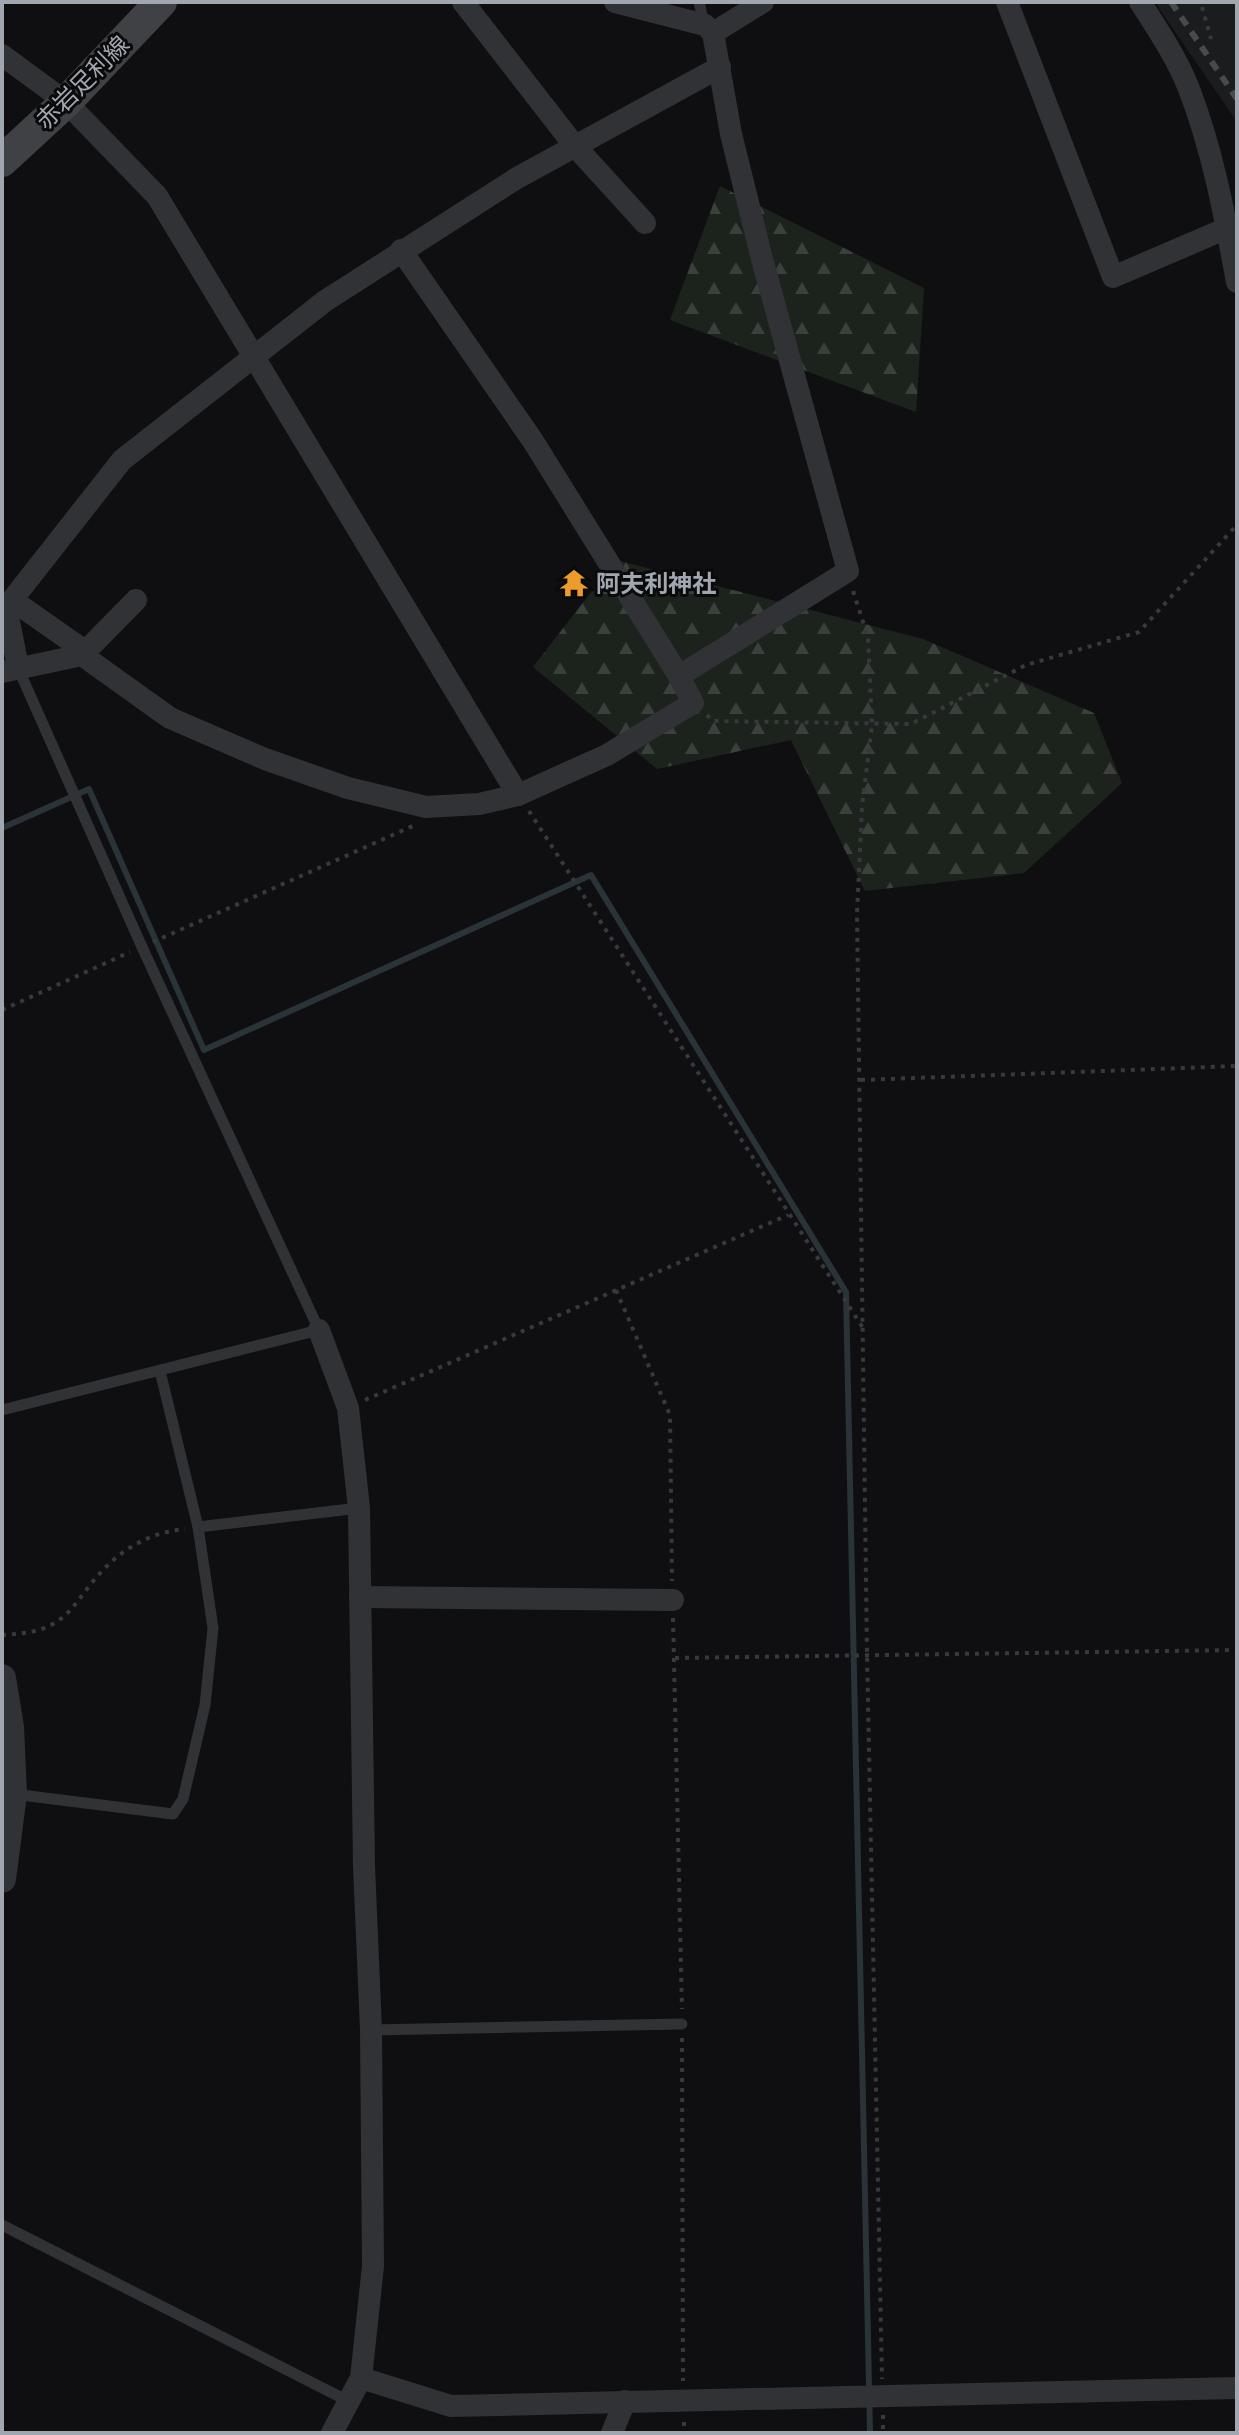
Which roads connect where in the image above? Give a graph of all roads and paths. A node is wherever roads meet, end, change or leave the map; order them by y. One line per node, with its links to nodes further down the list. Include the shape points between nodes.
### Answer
1 (161, 2): 13 (main road, 赤岩足利線)
2 (463, 2): 14 (street)
3 (699, 2): 9 (lane)
4 (763, 2): 9 (street)
5 (1007, 2): 17 (street, via 1113,277)
6 (1140, 2): 17 (street, via 1189,89)
7 (619, 3): 9 (street)
8 (1202, 7): 10 (path)
9 (709, 29): 12 (street)
10 (1211, 39)
11 (2, 55): 13 (street)
12 (720, 67): 14 (street); 22 (street, via 762,259)
13 (66, 102): 15 (main road, 赤岩足利線); 20 (street, via 157,196)
14 (574, 145): 16 (street); 18 (street)
15 (2, 161)
16 (645, 223)
17 (1227, 228): 19 (street)
18 (401, 250): 20 (street); 27 (street, via 533,441)
19 (1237, 282)
20 (254, 357): 24 (street, via 122,460); 30 (street)
21 (1237, 528): 29 (path, via 1139,632 1026,665 911,724)
22 (848, 571): 27 (street); 29 (path, via 868,637)
23 (136, 600): 25 (street)
24 (7, 606): 25 (street); 26 (street)
25 (84, 653): 26 (street); 31 (street, via 170,718 348,788)
26 (10, 670): 32 (lane)
27 (679, 676): 28 (street)
28 (693, 703): 29 (path, via 713,721); 30 (street, via 607,755)
29 (872, 725): 35 (path, via 857,913)
30 (518, 795): 31 (street); 36 (path)
31 (426, 807): 32 (path, via 419,824)
32 (142, 947): 33 (path); 38 (lane)
33 (2, 1010)
34 (1237, 1066): 35 (path)
35 (861, 1080): 39 (path)
36 (788, 1215): 37 (path); 39 (path)
37 (616, 1290): 41 (path); 46 (path, via 670,1415)
38 (319, 1330): 40 (lane); 41 (street)
39 (864, 1330): 49 (path)
40 (160, 1371): 42 (lane); 44 (lane)
41 (348, 1408): 43 (street)
42 (2, 1410)
43 (359, 1508): 44 (lane); 45 (street)
44 (198, 1527): 47 (path, via 163,1531 136,1542 109,1563 69,1613 50,1626); 52 (lane, via 213,1628 205,1705 183,1799 173,1814)
45 (360, 1597): 46 (street); 55 (street)
46 (673, 1600): 50 (path)
47 (2, 1635)
48 (1237, 1650): 49 (path)
49 (867, 1654): 50 (path); 59 (path)
50 (675, 1658): 54 (path)
51 (2, 1678): 52 (street)
52 (13, 1794): 53 (street)
53 (2, 1879)
54 (682, 2024): 55 (lane); 62 (path)
55 (371, 2030): 57 (street, via 373,2266)
56 (2, 2225): 60 (lane)
57 (361, 2378): 60 (street); 61 (street, via 451,2406)
58 (1237, 2388): 59 (street)
59 (882, 2396): 62 (street); 66 (path)
60 (348, 2401): 63 (street)
61 (625, 2401): 62 (street); 64 (street)
62 (683, 2401): 65 (path)
63 (332, 2433)
64 (612, 2433)
65 (684, 2433)
66 (883, 2433)

